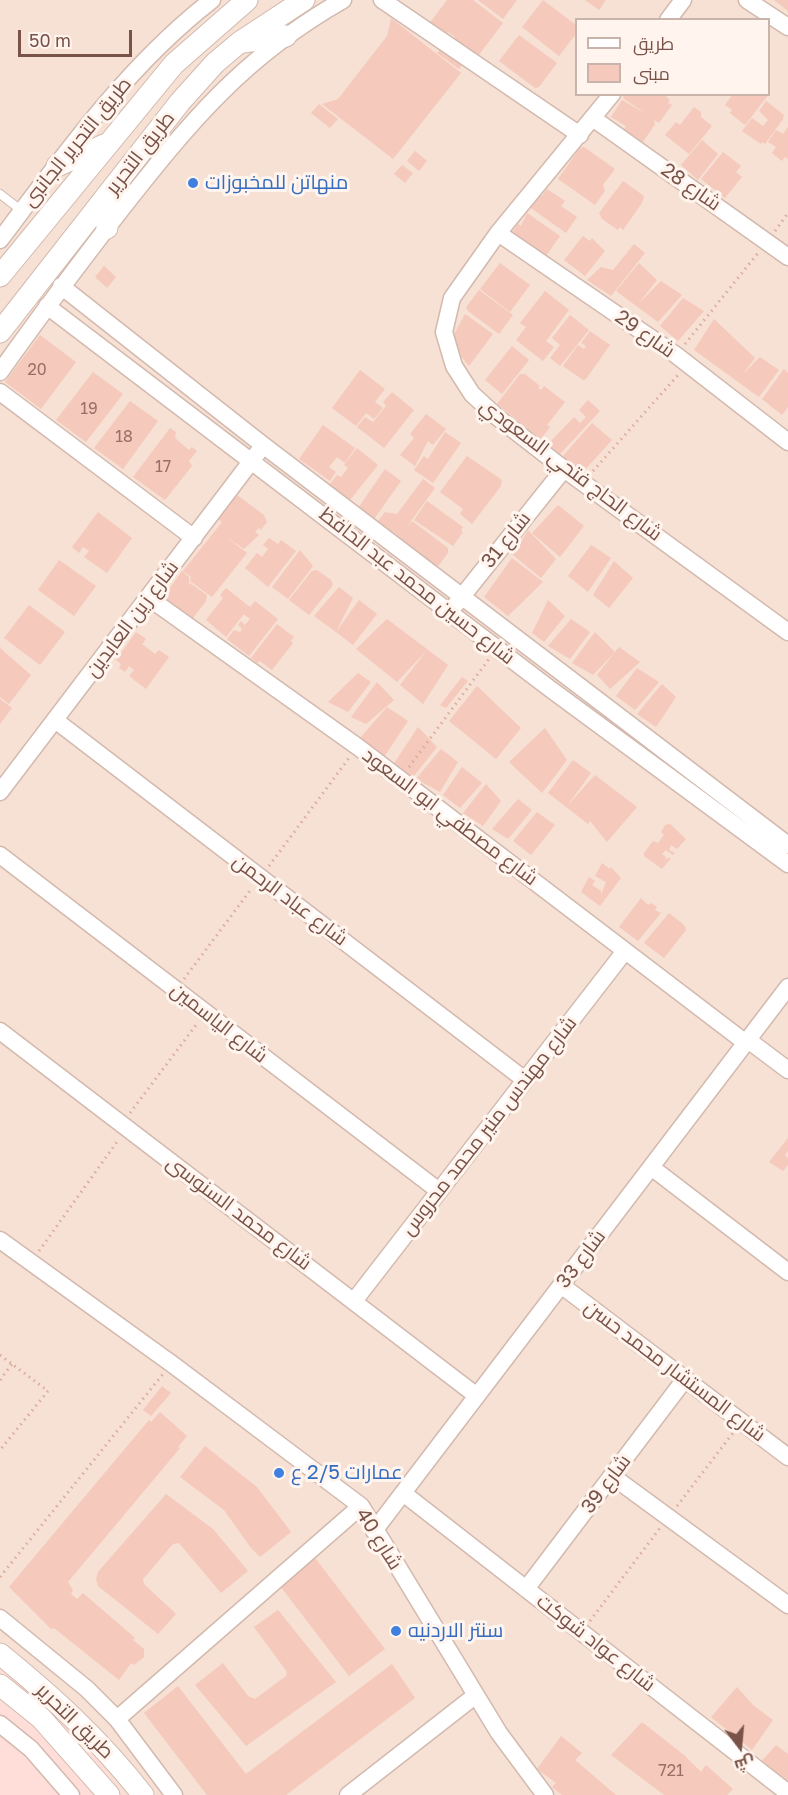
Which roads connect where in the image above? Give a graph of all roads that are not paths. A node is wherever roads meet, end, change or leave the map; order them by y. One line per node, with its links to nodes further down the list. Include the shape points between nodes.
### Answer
1 (212, 0): 16 (street, طريق التحرير الجانبى, via 136,68)
2 (248, 0): 15 (street, طريق التحرير, via 174,64)
3 (304, 0): 11 (street, طريق التحرير)
4 (343, 0): 10 (street)
5 (382, 0): 14 (street)
6 (683, 0): 8 (street)
7 (747, 0): 9 (street)
8 (670, 18)
9 (788, 27)
10 (286, 36): 11 (street); 20 (street, via 238,73 187,126)
11 (240, 42): 18 (street, طريق التحرير, via 180,102)
12 (611, 96): 13 (street, شارع الحاج فتحي السعودي)
13 (594, 119): 14 (street, شارع الحاج فتحي السعودي); 23 (street, شارع 28)
14 (580, 135): 21 (street, شارع الحاج فتحي السعودي)
15 (107, 144): 16 (street); 24 (street, طريق التحرير)
16 (57, 166): 19 (street, طريق التحرير الجانبى)
17 (0, 194): 19 (lane)
18 (106, 196): 20 (street); 27 (street, طريق التحرير)
19 (22, 211): 22 (street, طريق التحرير الجانبى)
20 (107, 228): 25 (street)
21 (498, 233): 30 (street, شارع 29, via 681,360); 33 (street, شارع الحاج فتحي السعودي, via 452,298 444,332 454,366 472,394)
22 (0, 240)
23 (788, 257)
24 (0, 276)
25 (61, 286): 26 (street); 31 (street, شارع حسين محمد عبد الحافظ)
26 (47, 306): 28 (street); 32 (street, شارع حسين محمد عبد الحافظ)
27 (0, 332)
28 (0, 372)
29 (0, 392): 34 (street)
30 (788, 442)
31 (263, 445): 32 (street, شارع زين العابدين); 35 (street, شارع حسين محمد عبد الحافظ)
32 (252, 460): 34 (street, شارع زين العابدين); 37 (street, شارع حسين محمد عبد الحافظ)
33 (564, 469): 35 (street, شارع 31); 38 (street, شارع الحاج فتحي السعودي)
34 (194, 538): 36 (street, شارع زين العابدين)
35 (461, 597): 37 (street, شارع 31); 41 (street, شارع حسين محمد عبد الحافظ)
36 (148, 598): 39 (street, شارع زين العابدين); 44 (street, شارع مصطفي ابو السعود, via 400,779)
37 (450, 612): 43 (street, شارع حسين محمد عبد الحافظ)
38 (788, 632)
39 (55, 720): 40 (street, شارع زين العابدين); 49 (street, شارع عباد الرحمن)
40 (0, 792)
41 (788, 845)
42 (0, 855): 51 (street, شارع الياسمين)
43 (788, 864)
44 (625, 951): 47 (street, شارع مصطفي ابو السعود); 49 (street, شارع مهندس منير محمد محروس)
45 (788, 987): 47 (street, شارع 33)
46 (0, 1031): 55 (street, شارع محمد السنوسى)
47 (747, 1041): 48 (street, شارع مصطفي ابو السعود); 50 (street, شارع 33)
48 (788, 1070)
49 (525, 1080): 51 (street, شارع مهندس منير محمد محروس)
50 (651, 1167): 53 (street); 54 (street, شارع 33)
51 (439, 1191): 55 (street, شارع مهندس منير محمد محروس)
52 (0, 1240): 61 (street, شارع 40)
53 (788, 1272)
54 (561, 1286): 56 (street, شارع المستشار محمد حسن); 57 (street, شارع 33)
55 (354, 1301): 57 (street, شارع محمد السنوسى)
56 (685, 1379): 58 (street, شارع المستشار محمد حسن); 59 (street, شارع 39)
57 (477, 1396): 60 (street, شارع 33)
58 (788, 1457)
59 (612, 1476): 63 (street, شارع 39); 64 (street)
60 (403, 1493): 62 (street, شارع 33); 63 (street, شارع عواد شوكت)
61 (361, 1506): 62 (street, شارع 40); 69 (street)
62 (374, 1531): 68 (street, شارع 40)
63 (526, 1589): 71 (street, شارع عواد شوكت)
64 (788, 1605)
65 (0, 1618): 69 (street, via 87,1689)
66 (0, 1654): 74 (street, طريق التحرير, via 100,1742)
67 (0, 1685): 73 (street, طريق التحرير, via 47,1724)
68 (476, 1695): 76 (street); 77 (street, شارع 40)
69 (117, 1719): 75 (street)
70 (0, 1724): 72 (street, via 31,1749)
71 (788, 1793)
72 (71, 1795)
73 (109, 1795)
74 (143, 1795)
75 (174, 1795)
76 (348, 1795)
77 (545, 1795)

